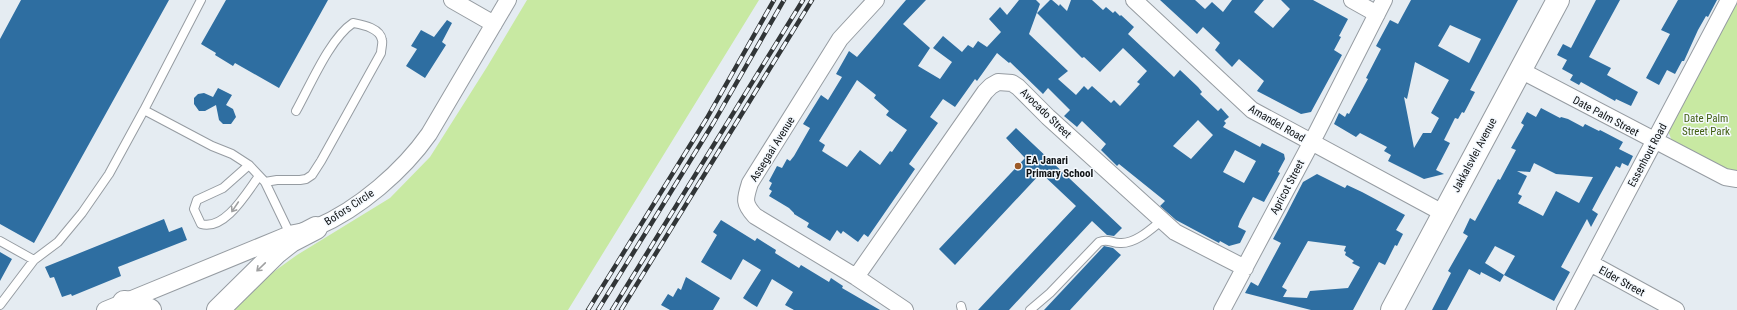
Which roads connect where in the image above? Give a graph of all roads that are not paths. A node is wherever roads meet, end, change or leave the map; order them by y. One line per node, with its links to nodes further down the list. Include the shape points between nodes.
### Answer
1 (201, 0): 12 (lane)
2 (452, 0): 10 (street)
3 (508, 0): 10 (street, Bofors Circle)
4 (876, 0): 27 (street, Assegaai Avenue, via 840,39 750,183 745,199 755,216)
5 (1134, 0): 15 (street, Amandel Road, via 1247,106)
6 (1352, 0): 9 (street)
7 (1558, 0): 11 (main road, Jakkalsvlei Avenue)
8 (1728, 0): 14 (street, Essenhout Road)
9 (1380, 7): 15 (street, Apricot Street)
10 (494, 24): 21 (street, Bofors Circle, via 417,151 371,194)
11 (1520, 70): 14 (street, Date Palm Street); 19 (main road, Jakkalsvlei Avenue)
12 (144, 110): 16 (lane); 24 (lane, via 109,174 82,213 58,242)
13 (296, 111): 17 (lane, via 335,40 344,29 353,23 377,31 382,39 381,53 312,175 300,180)
14 (1655, 141): 18 (street, Date Palm Street, via 1725,178); 25 (street, Essenhout Road)
15 (1311, 142): 19 (street, Amandel Road); 26 (street, Apricot Street)
16 (249, 165): 17 (lane); 17 (lane, one-way to 16, via 228,216 214,224 201,224 194,209 197,200 223,188)
17 (262, 179): 22 (lane)
18 (1737, 179)
19 (1444, 213): 35 (main road, Jakkalsvlei Avenue)
20 (1161, 221): 26 (street, Avocado Street, via 1175,232); 27 (street, Avocado Street, via 1018,87 1012,83 998,82 985,92); 33 (lane, via 1144,234 1126,242 1099,242)
21 (316, 228): 22 (street, Bofors Circle); 31 (main road, one-way to 31, via 291,241 277,252)
22 (290, 234): 29 (street, Bofors Circle)
23 (0, 241): 24 (lane)
24 (34, 260): 28 (lane)
25 (1590, 263): 36 (street, Essenhout Road); 37 (street, Elder Street)
26 (1245, 268): 34 (street, Apricot Street)
27 (856, 277): 32 (street, Assegaai Avenue)
28 (0, 305)
29 (115, 306): 30 (main road, via 134,303)
30 (150, 310)
31 (218, 310)
32 (905, 310)
33 (1030, 310)
34 (1222, 310)
35 (1392, 310)
36 (1564, 310)
37 (1676, 310)

